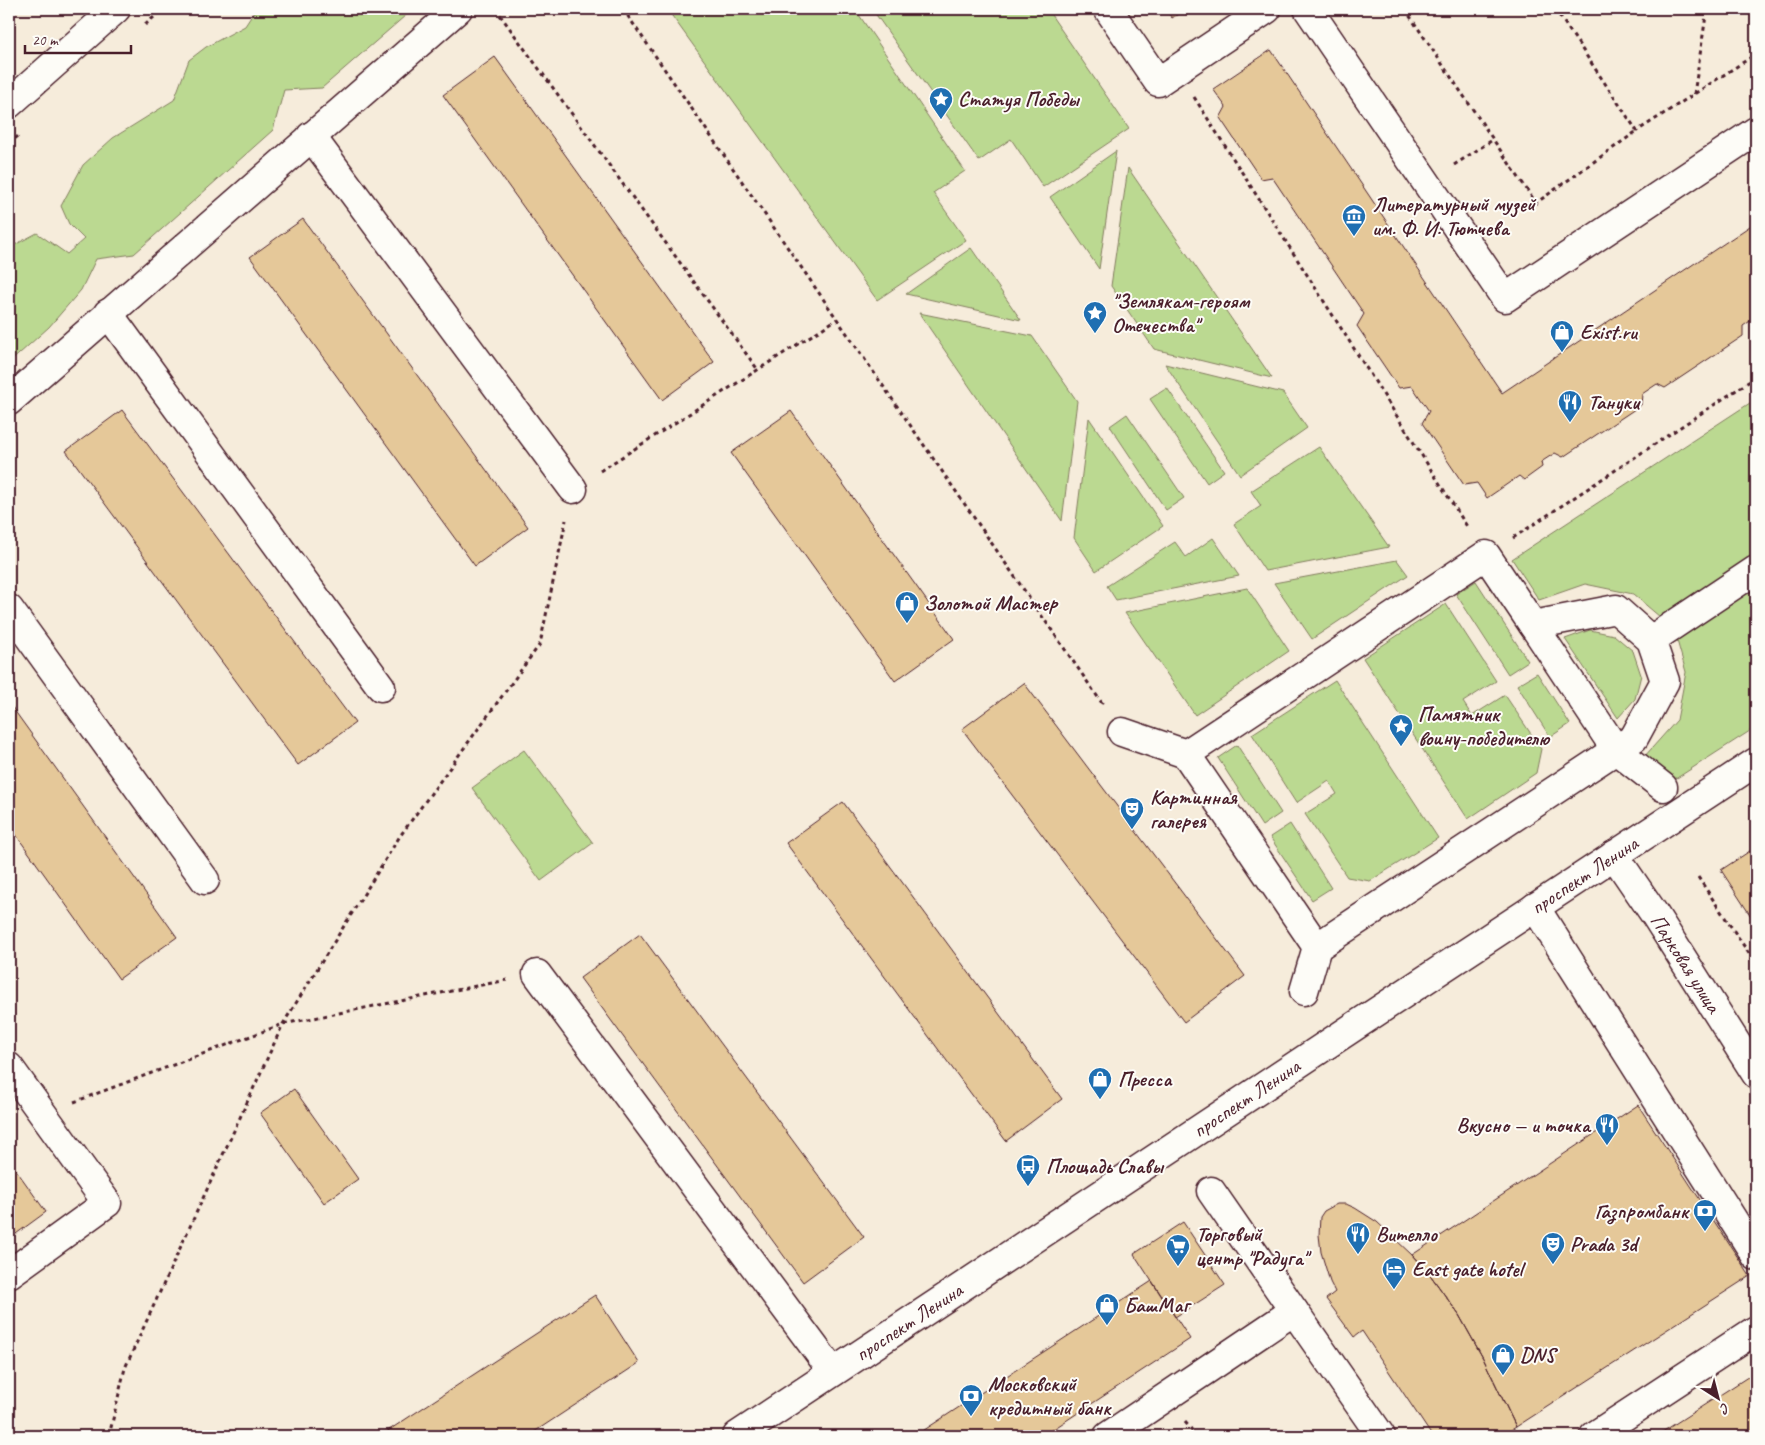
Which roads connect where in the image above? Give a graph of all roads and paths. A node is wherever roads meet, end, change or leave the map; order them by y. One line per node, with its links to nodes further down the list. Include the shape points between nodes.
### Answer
1 (116, 9): 13 (street)
2 (458, 9): 17 (street)
3 (623, 9): 21 (path)
4 (1108, 9): 5 (street, via 1158,82)
5 (1267, 9)
6 (1308, 9): 19 (street)
7 (1405, 9): 18 (path)
8 (1555, 9): 15 (path)
9 (1707, 9): 12 (path)
10 (500, 15): 22 (path)
11 (1756, 54): 12 (path)
12 (1694, 95): 15 (path)
13 (9, 104)
14 (1213, 127): 26 (path)
15 (1637, 131): 18 (path, via 1536,203)
16 (1756, 131): 19 (street, via 1505,298)
17 (311, 136): 20 (street); 25 (street)
18 (1494, 140): 19 (path)
19 (1427, 184)
20 (108, 313): 24 (street); 31 (street)
21 (837, 319): 22 (path); 32 (path)
22 (758, 370): 25 (path)
23 (1756, 378): 26 (path)
24 (9, 401)
25 (573, 489): 45 (path, via 540,644 400,836)
26 (1486, 555): 29 (street); 34 (street)
27 (1756, 570): 30 (street)
28 (9, 609): 39 (street)
29 (1533, 625): 30 (street, via 1616,609); 33 (street)
30 (1651, 640): 33 (street, via 1665,681 1634,738)
31 (381, 686)
32 (1122, 732): 34 (street)
33 (1616, 750): 36 (street); 41 (street)
34 (1186, 754): 41 (street)
35 (1756, 762): 37 (street, проспект Ленина)
36 (1663, 787)
37 (1614, 855): 40 (street, проспект Ленина); 47 (street, Парковая улица)
38 (1698, 877): 42 (path)
39 (205, 880)
40 (1535, 907): 50 (street); 54 (street, проспект Ленина)
41 (1318, 947): 44 (street)
42 (1756, 964)
43 (537, 974): 45 (path); 54 (street)
44 (1304, 991)
45 (283, 1024): 48 (path); 55 (path, via 125,1368)
46 (9, 1067): 48 (street)
47 (1756, 1074)
48 (43, 1114): 51 (street, via 106,1203)
49 (1211, 1191): 52 (street)
50 (1756, 1256)
51 (9, 1274)
52 (1294, 1311): 57 (street); 58 (street)
53 (1756, 1330): 59 (street)
54 (833, 1372): 56 (street, проспект Ленина)
55 (109, 1436)
56 (738, 1436)
57 (1108, 1436)
58 (1381, 1436)
59 (1594, 1436)

